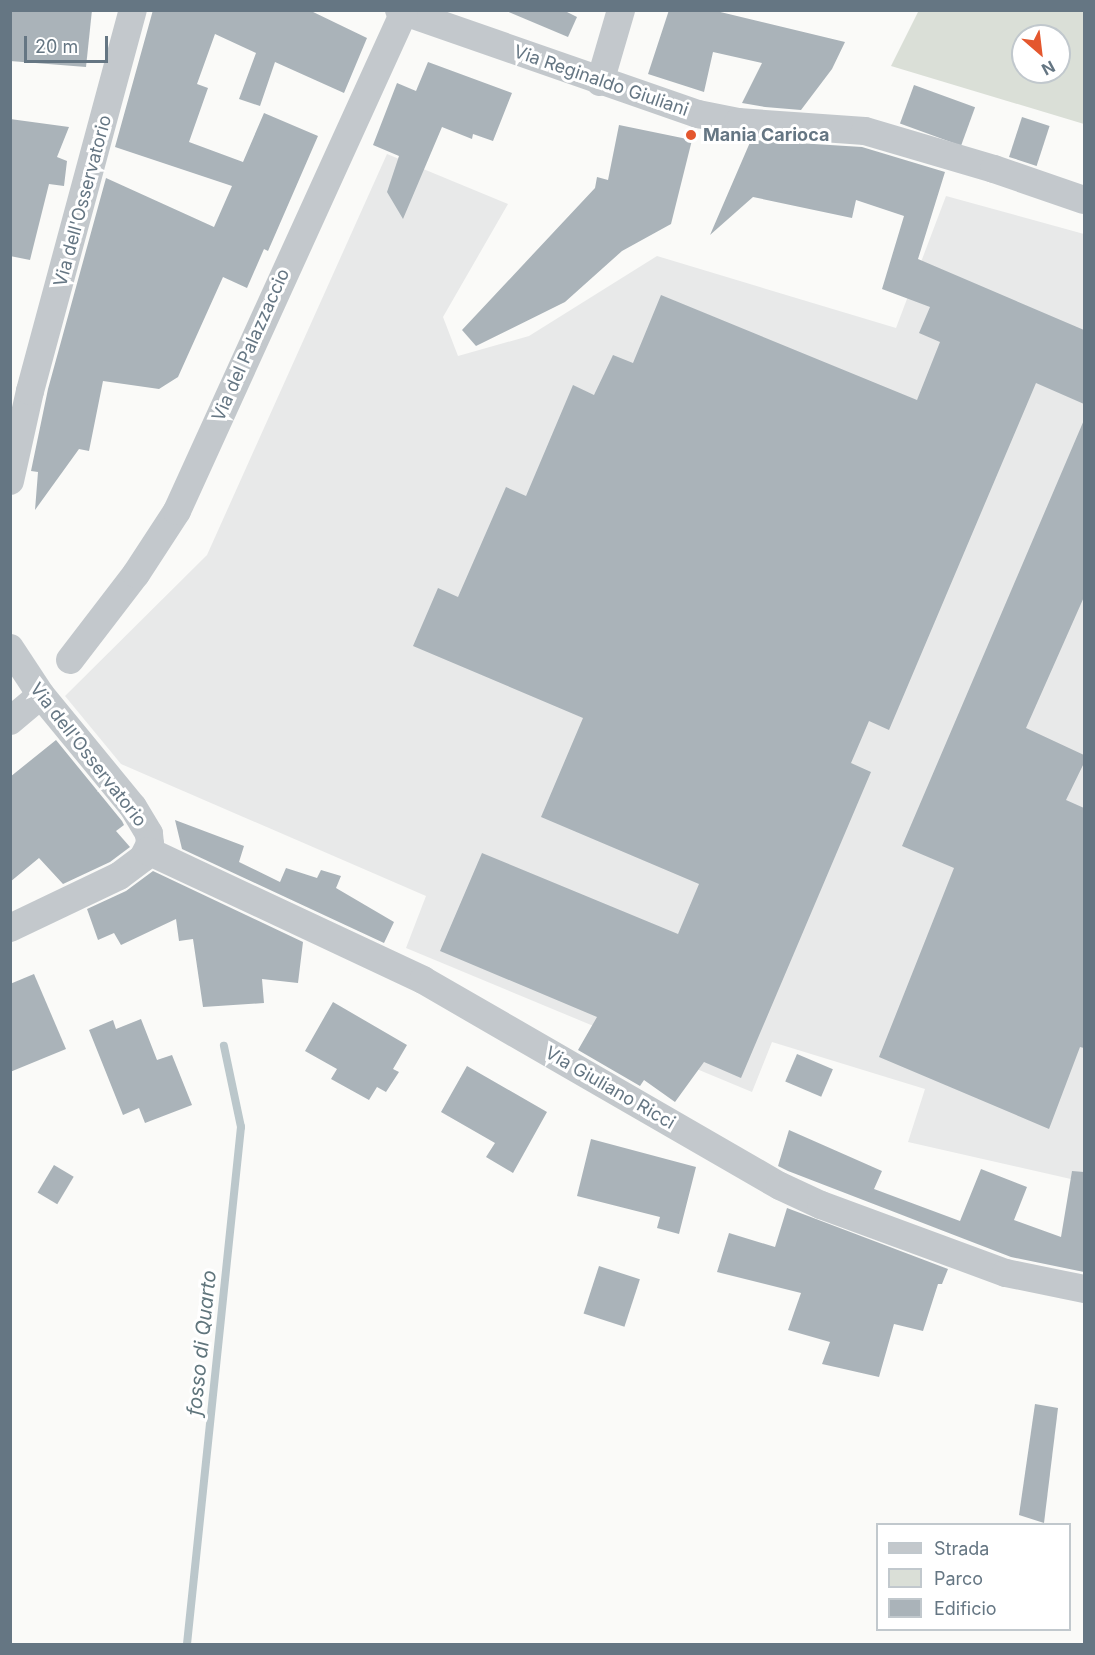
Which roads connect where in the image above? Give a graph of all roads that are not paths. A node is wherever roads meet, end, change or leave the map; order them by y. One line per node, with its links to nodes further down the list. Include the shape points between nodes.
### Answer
1 (133, 10): 6 (street, Via dell'Osservatorio)
2 (621, 10): 4 (street)
3 (402, 11): 4 (street, Via Reginaldo Giuliani); 9 (street, Via del Palazzaccio, via 177,511 136,574)
4 (600, 82): 5 (street, Via Reginaldo Giuliani, via 716,118 865,131)
5 (1084, 200)
6 (20, 389): 7 (street, Via dell'Osservatorio)
7 (10, 482)
8 (10, 648): 10 (street, Via dell'Osservatorio)
9 (70, 660)
10 (41, 695): 11 (street); 12 (street, Via dell'Osservatorio, via 133,807 149,834)
11 (10, 721)
12 (148, 851): 13 (street, Via dell'Osservatorio, via 119,876); 14 (street, Via Giuliano Ricci, via 423,980 780,1186 821,1205 1006,1273)
13 (10, 928)
14 (1084, 1289)

